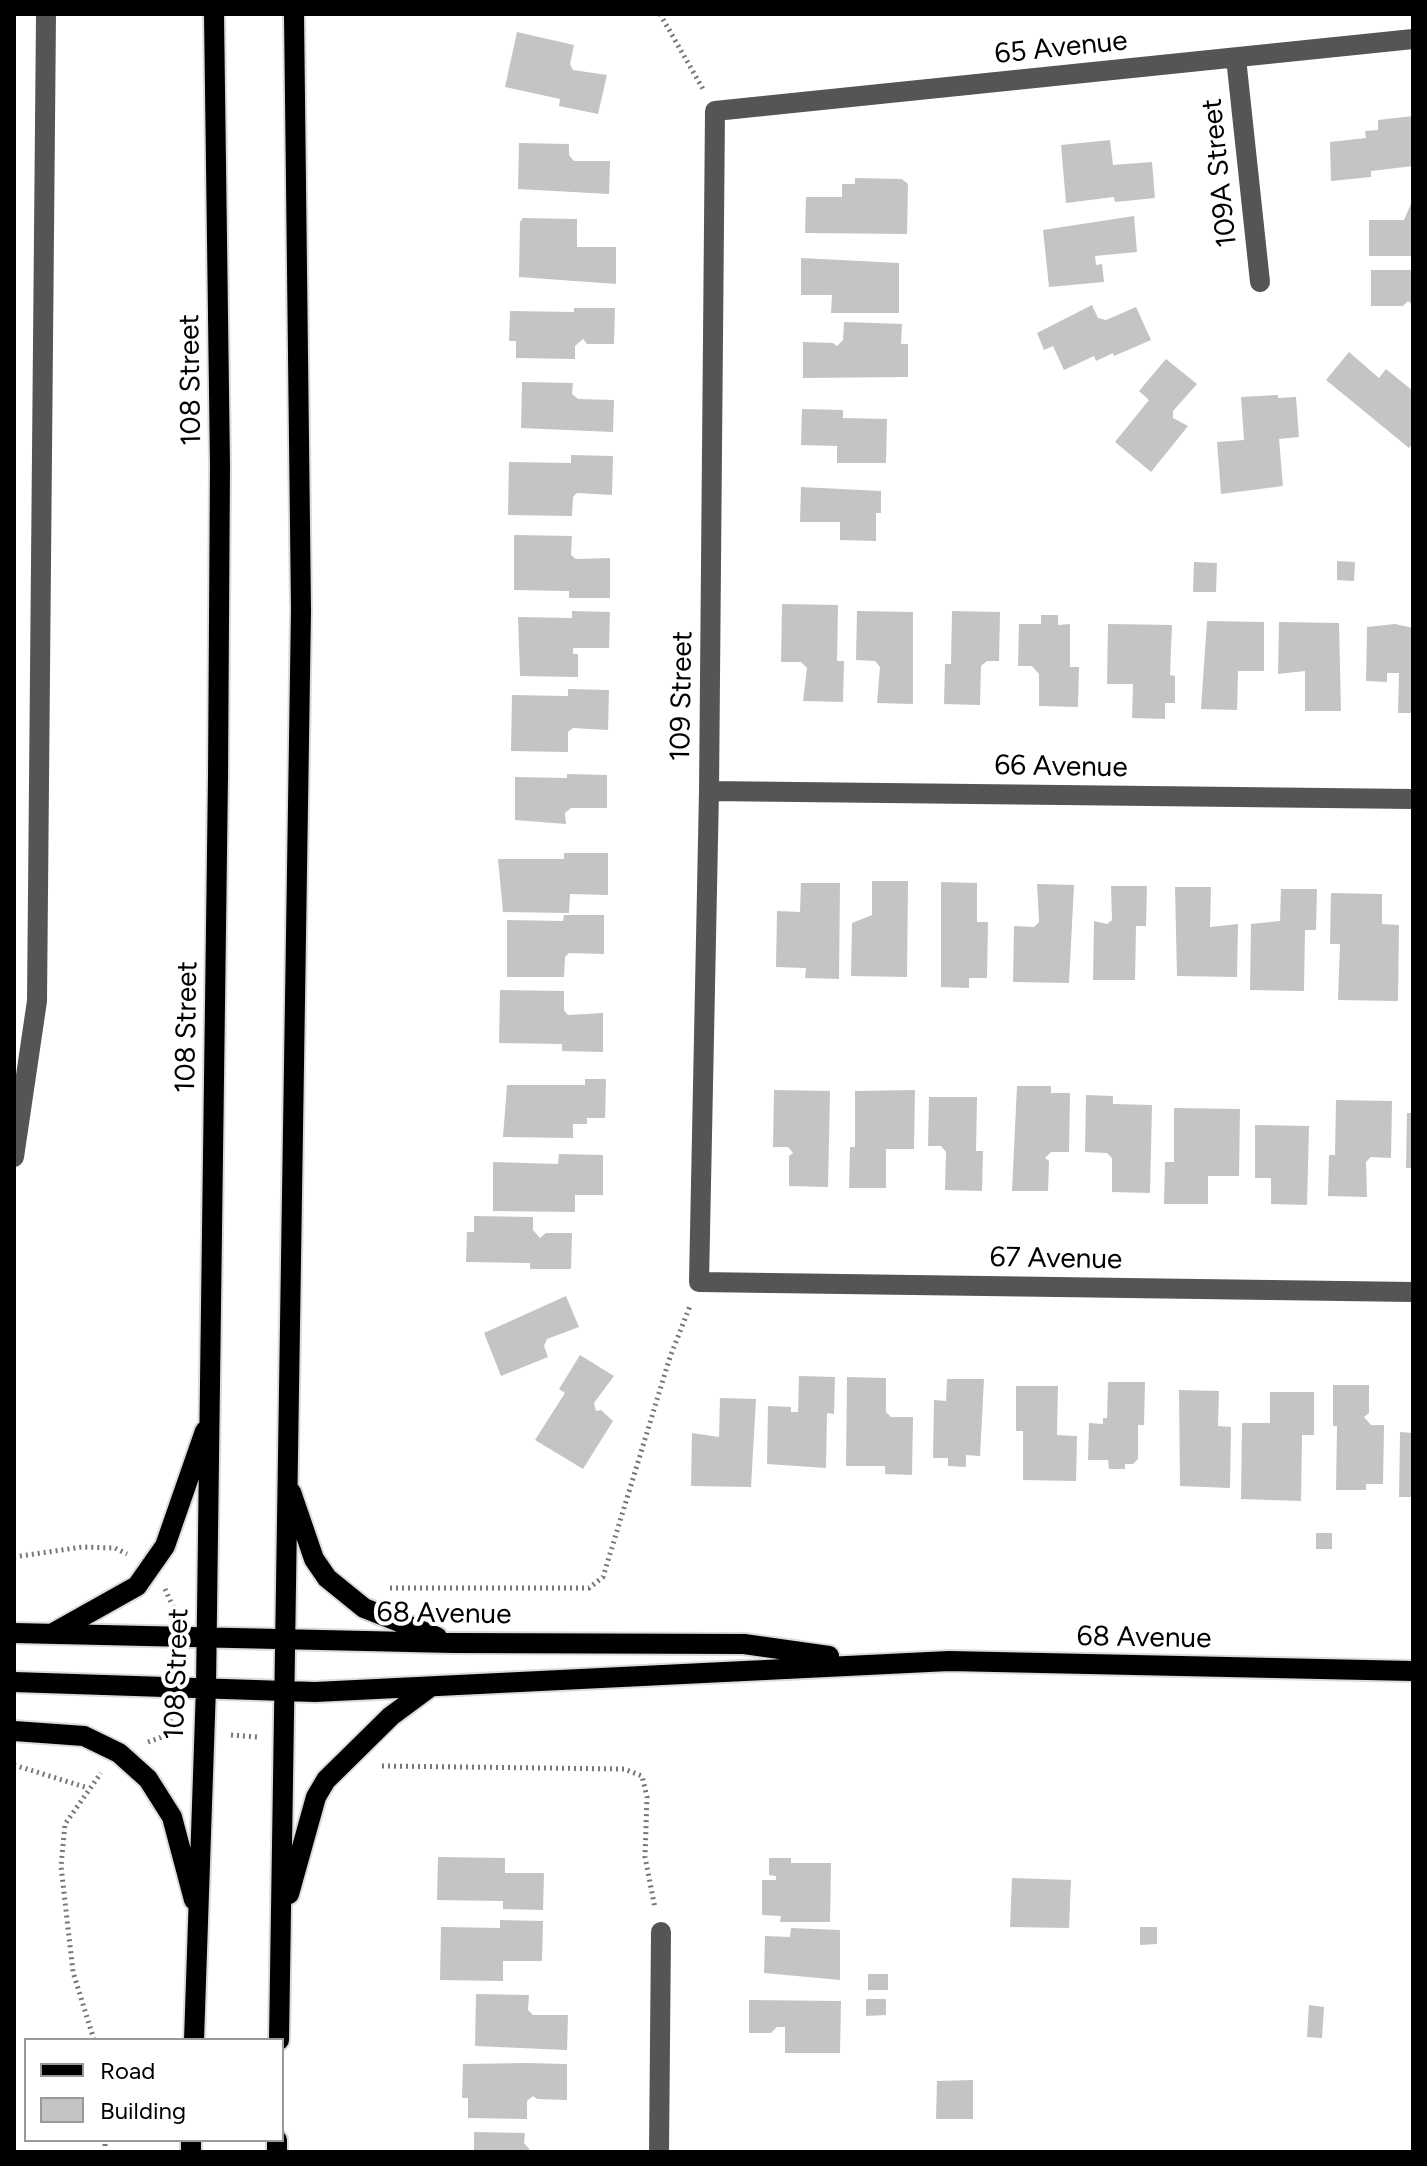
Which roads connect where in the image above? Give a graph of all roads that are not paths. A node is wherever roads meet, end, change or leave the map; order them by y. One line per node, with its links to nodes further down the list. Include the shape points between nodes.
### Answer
1 (46, 14): 10 (street, via 37,1001)
2 (214, 14): 13 (main road, 108 Street, via 220,466)
3 (294, 14): 14 (main road, via 301,610)
4 (1413, 39): 5 (street, 65 Avenue)
5 (1236, 58): 6 (street, 65 Avenue); 7 (street, 109A Street)
6 (715, 111): 8 (street, 109 Street)
7 (1260, 282)
8 (709, 791): 9 (street, 66 Avenue); 11 (street, 109 Street)
9 (1413, 799)
10 (14, 1157)
11 (699, 1282): 12 (street, 67 Avenue)
12 (1413, 1292)
13 (211, 1412): 16 (main road, via 165,1546 151,1567 137,1586); 17 (main road, 108 Street)
14 (287, 1481): 18 (main road); 19 (main road, via 314,1559 327,1578 351,1600)
15 (14, 1633): 16 (main road, 68 Avenue)
16 (53, 1633): 17 (main road, 68 Avenue)
17 (207, 1637): 18 (main road, 68 Avenue); 23 (main road, 108 Street)
18 (284, 1638): 19 (main road, 68 Avenue); 25 (main road)
19 (453, 1643): 20 (main road, 68 Avenue, via 744,1644)
20 (873, 1663): 21 (main road, 68 Avenue); 24 (main road, 68 Avenue)
21 (1413, 1671)
22 (14, 1682): 23 (main road, 68 Avenue)
23 (206, 1687): 25 (main road, 68 Avenue); 27 (main road, 108 Street)
24 (429, 1688): 25 (main road, 68 Avenue); 28 (main road, via 391,1716 326,1780 306,1827)
25 (283, 1693): 28 (main road)
26 (14, 1731): 27 (main road, via 84,1736 119,1753 148,1779 172,1817)
27 (200, 1923): 30 (main road, 108 Street)
28 (281, 1925): 31 (main road)
29 (661, 1932): 32 (street)
30 (194, 2038)
31 (279, 2038)
32 (659, 2152)

